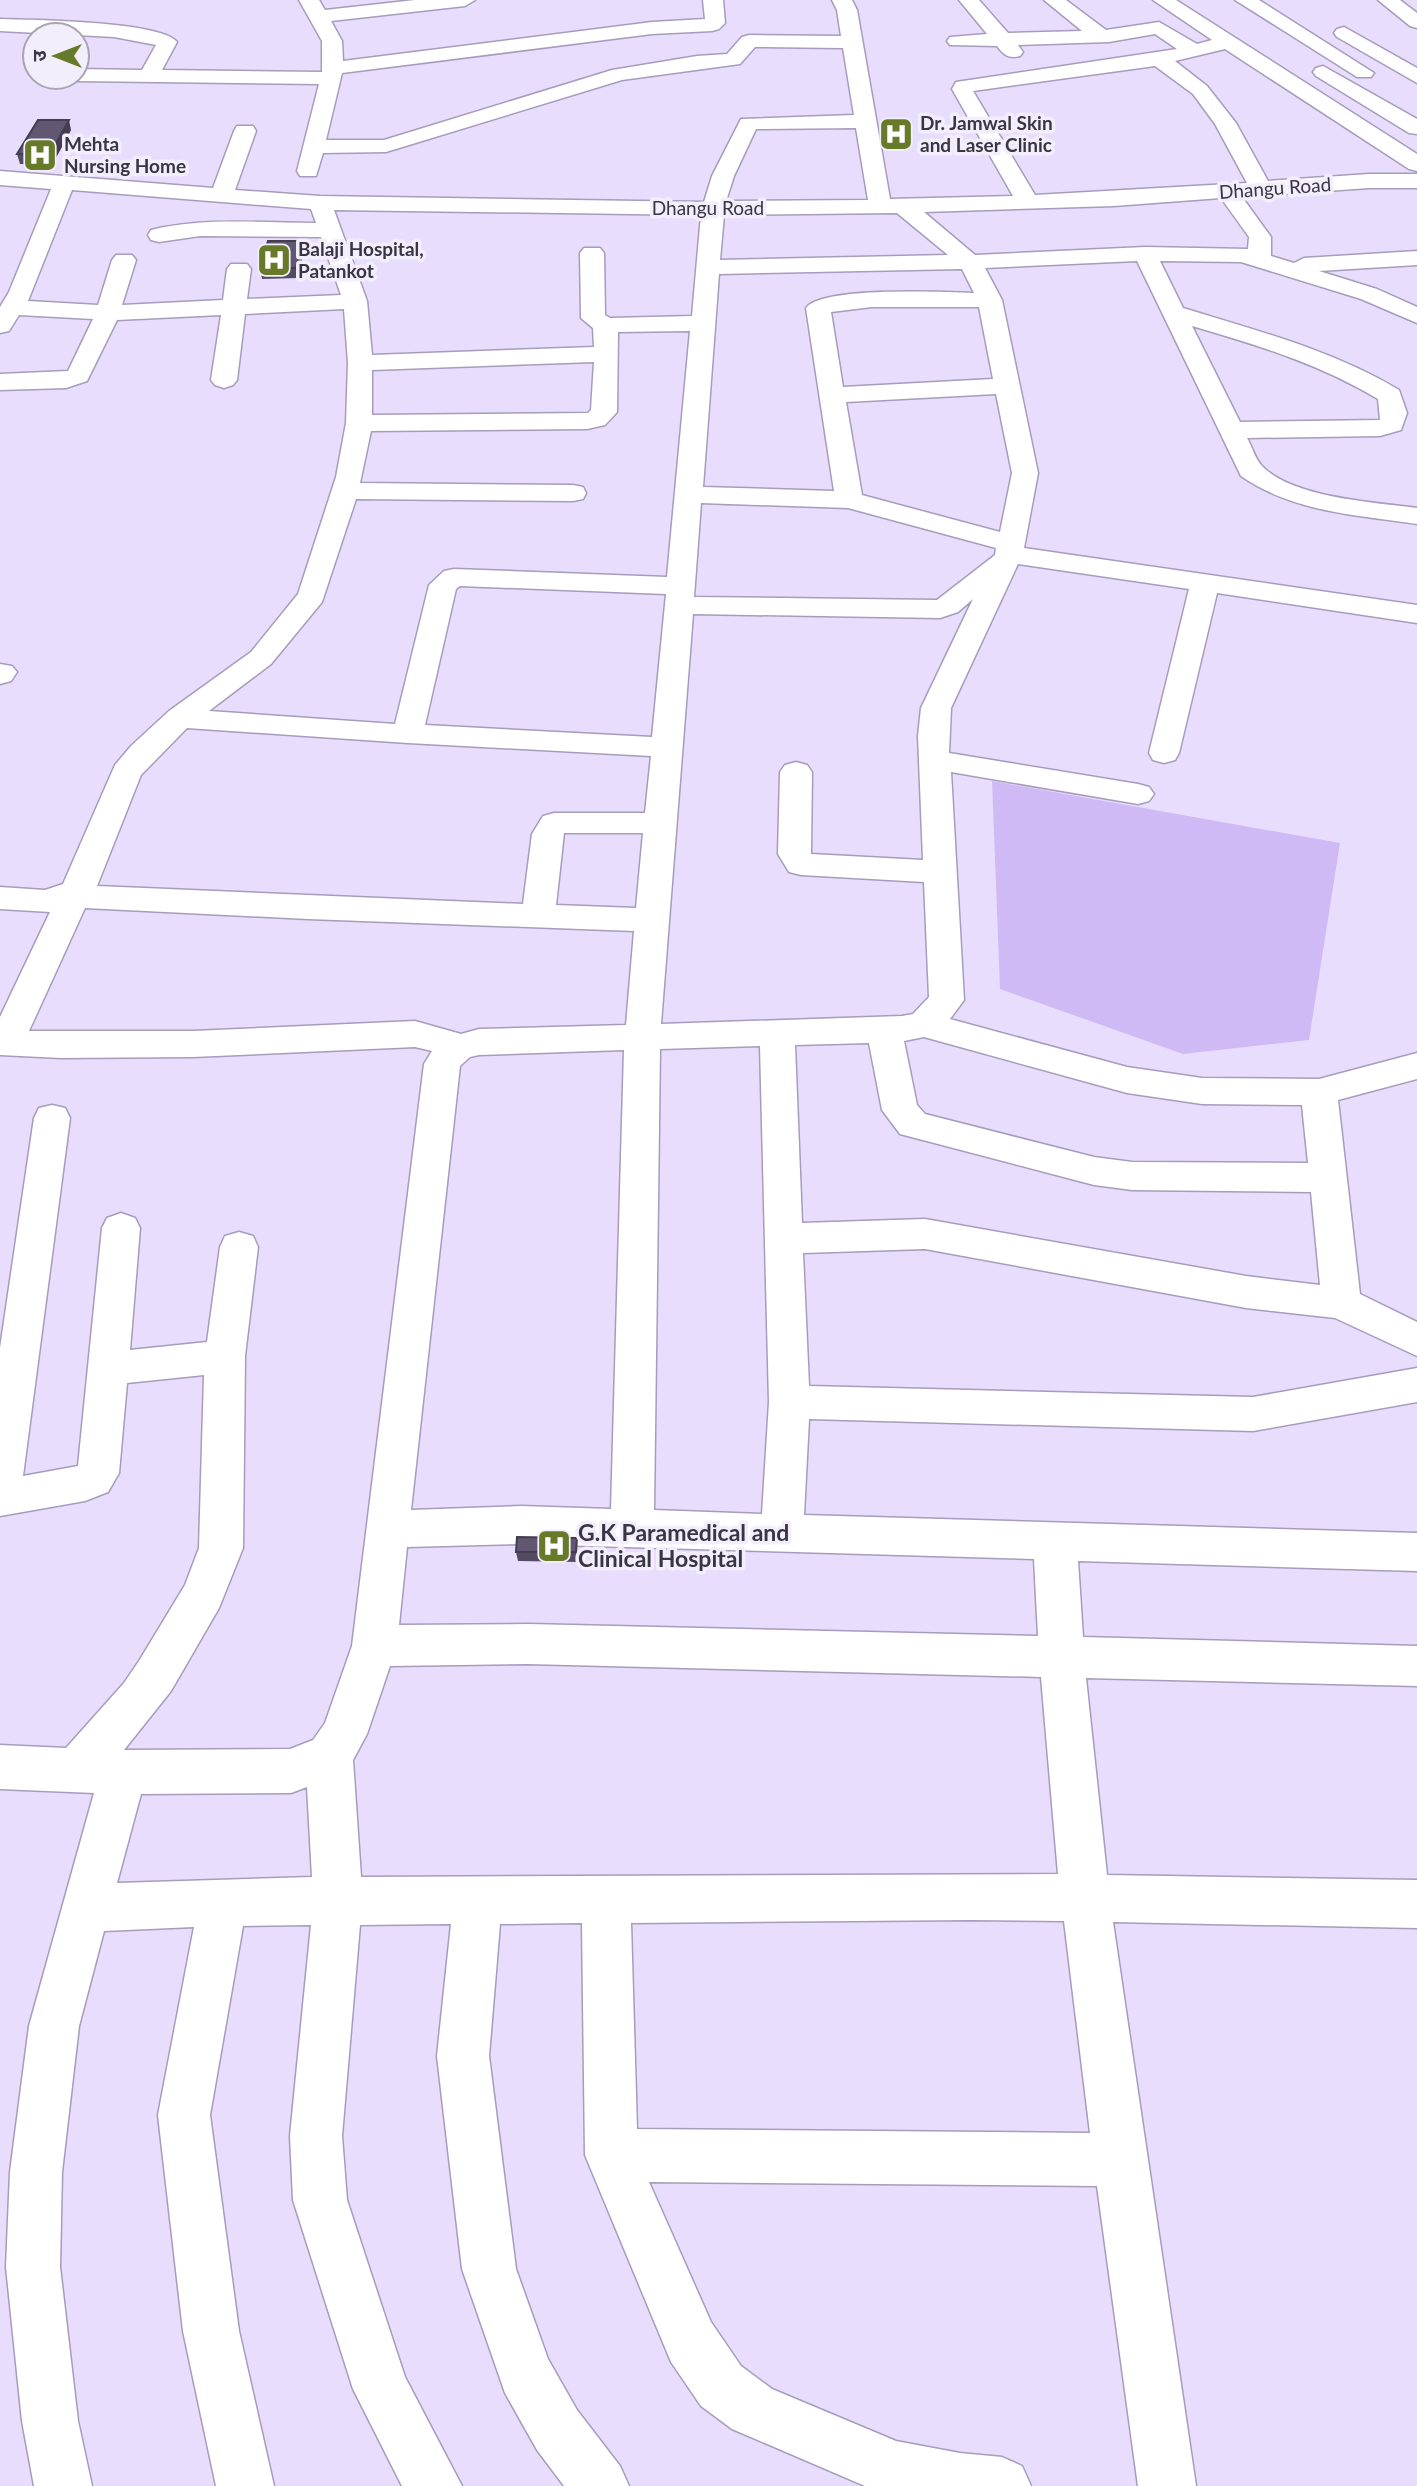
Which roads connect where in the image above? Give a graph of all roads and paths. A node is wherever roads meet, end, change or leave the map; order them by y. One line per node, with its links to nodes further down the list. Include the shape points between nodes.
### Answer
1 (465, 0): 9 (street)
2 (471, 0): 15 (street)
3 (713, 0): 14 (street, via 715,23)
4 (842, 0): 19 (street)
5 (969, 0): 17 (street)
6 (1055, 0): 16 (street)
7 (1163, 0): 20 (street)
8 (1388, 0): 12 (street)
9 (314, 8): 25 (street, via 339,40)
10 (1238, 12): 30 (street)
11 (1324, 21): 28 (street)
12 (1417, 22)
13 (0, 25): 27 (street, via 160,38 167,42)
14 (698, 26): 15 (street); 23 (street)
15 (476, 33): 25 (street)
16 (1101, 36): 17 (street); 21 (street, via 1159,28)
17 (1002, 39): 18 (street); 29 (street)
18 (957, 41)
19 (852, 42): 23 (street, via 754,41 747,42 733,60); 31 (street)
20 (1230, 42): 21 (street); 35 (street)
21 (1194, 51): 22 (street)
22 (1159, 59): 29 (street); 39 (street, via 1199,90 1225,123)
23 (697, 62): 34 (street, via 619,74 386,146)
24 (1308, 63): 32 (street)
25 (332, 73): 27 (street); 34 (street)
26 (91, 75): 27 (street)
27 (149, 75)
28 (1417, 77)
29 (1035, 78): 43 (street, via 962,87)
30 (1417, 105)
31 (866, 121): 44 (street); 45 (street, via 748,123)
32 (1417, 128)
33 (245, 131): 41 (street)
34 (314, 147): 42 (street)
35 (1417, 163)
36 (0, 178): 38 (street, Dhangu Road)
37 (1417, 181): 39 (street, Dhangu Road)
38 (64, 183): 41 (street, Dhangu Road); 61 (street)
39 (1261, 189): 40 (street, Dhangu Road)
40 (1227, 191): 43 (street, Dhangu Road); 50 (street, via 1260,237)
41 (222, 195): 42 (street, Dhangu Road)
42 (311, 202): 45 (street, Dhangu Road); 46 (street)
43 (1028, 202): 44 (street, Dhangu Road)
44 (892, 206): 45 (street, Dhangu Road); 53 (street)
45 (713, 208): 55 (street)
46 (330, 230): 47 (street, via 201,229); 59 (street)
47 (159, 236)
48 (592, 253): 67 (street, via 593,318)
49 (1145, 254): 50 (street); 53 (street); 64 (street)
50 (1259, 258): 56 (street)
51 (1417, 258): 56 (street)
52 (124, 260): 63 (street)
53 (970, 261): 54 (street); 58 (street)
54 (850, 263): 55 (street); 60 (street)
55 (708, 267): 66 (street)
56 (1287, 267): 65 (street, via 1369,294)
57 (239, 269): 62 (street)
58 (990, 300): 60 (street); 72 (street)
59 (355, 301): 62 (street); 69 (street)
60 (851, 301): 73 (street, via 818,308)
61 (8, 304): 63 (street)
62 (232, 307): 63 (street); 70 (street)
63 (108, 313): 71 (street, via 78,376)
64 (1174, 313): 75 (street); 75 (street, via 1361,376 1390,395 1394,412 1392,425 1380,428)
65 (1417, 316)
66 (704, 323): 67 (street); 78 (street)
67 (605, 326): 68 (street)
68 (607, 354): 69 (street); 74 (street, via 604,412 596,420)
69 (360, 363): 74 (street)
70 (224, 380)
71 (0, 382)
72 (1008, 386): 73 (street); 81 (street, via 1026,473)
73 (831, 395): 79 (street)
74 (359, 423): 76 (street)
75 (1231, 430): 80 (street, via 1250,470 1277,487 1326,501)
76 (344, 491): 77 (street); 85 (street, via 312,596 261,658)
77 (573, 494)
78 (689, 495): 79 (street); 83 (street)
79 (849, 500): 81 (street)
80 (1417, 516)
81 (1010, 548): 82 (street); 83 (street, via 940,609); 89 (street, via 936,708)
82 (1205, 582): 84 (street); 88 (street)
83 (680, 596): 86 (street, via 454,577 443,585); 87 (street)
84 (1417, 614)
85 (180, 718): 86 (street); 94 (street, via 126,772)
86 (408, 734): 87 (street)
87 (668, 747): 92 (street)
88 (1164, 752)
89 (935, 760): 91 (street); 93 (street)
90 (796, 772): 93 (street, via 794,854 801,864)
91 (1138, 794)
92 (661, 823): 96 (street, via 554,823 548,834); 97 (street)
93 (940, 872): 98 (street, via 947,1000)
94 (74, 896): 95 (street, via 58,901); 96 (street); 102 (street)
95 (0, 898)
96 (538, 916): 97 (street)
97 (653, 920): 101 (street)
98 (924, 1025): 99 (street); 105 (street, via 1126,1080 1202,1091)
99 (884, 1030): 100 (street); 107 (street, via 900,1110 913,1124 1094,1171 1132,1176)
100 (777, 1035): 101 (street); 109 (street)
101 (642, 1038): 103 (street); 118 (street)
102 (3, 1042): 103 (street, via 193,1044 415,1034)
103 (459, 1046): 119 (street, via 442,1064)
104 (1417, 1066): 105 (street)
105 (1319, 1092): 107 (street)
106 (52, 1118): 117 (street)
107 (1329, 1177): 111 (street)
108 (121, 1228): 114 (street)
109 (784, 1239): 111 (street, via 925,1234 1246,1292); 116 (street)
110 (239, 1247): 113 (street)
111 (1341, 1303): 112 (street)
112 (1417, 1340)
113 (225, 1356): 114 (street); 128 (street, via 220,1548 204,1594)
114 (108, 1370): 117 (street, via 98,1473 93,1479)
115 (1417, 1385): 116 (street, via 1253,1414)
116 (789, 1402): 120 (street)
117 (0, 1495)
118 (632, 1528): 119 (street); 120 (street)
119 (388, 1529): 123 (street)
120 (782, 1533): 121 (street)
121 (1055, 1541): 122 (street); 124 (street)
122 (1417, 1552)
123 (374, 1646): 124 (street, via 528,1644); 126 (street, via 344,1734)
124 (1060, 1657): 125 (street); 129 (street)
125 (1417, 1666)
126 (329, 1755): 128 (street, via 290,1771); 132 (street)
127 (0, 1767): 128 (street)
128 (100, 1771): 134 (street)
129 (1086, 1898): 130 (street); 135 (street); 137 (street)
130 (606, 1899): 131 (street); 136 (street)
131 (478, 1900): 132 (street); 141 (street, via 463,2056 489,2269 525,2373 557,2430)
132 (338, 1901): 133 (street); 140 (street, via 316,2136 320,2200 381,2389)
133 (223, 1902): 134 (street); 139 (street, via 184,2115 211,2331)
134 (85, 1908): 138 (street, via 54,2026 36,2172 33,2267 50,2421)
135 (1415, 1915)
136 (611, 2155): 137 (street); 142 (street, via 691,2342 721,2386 752,2409 895,2470)
137 (1121, 2160): 143 (street)
138 (63, 2486)
139 (245, 2486)
140 (433, 2486)
141 (600, 2486)
142 (1002, 2486)
143 (1167, 2486)

